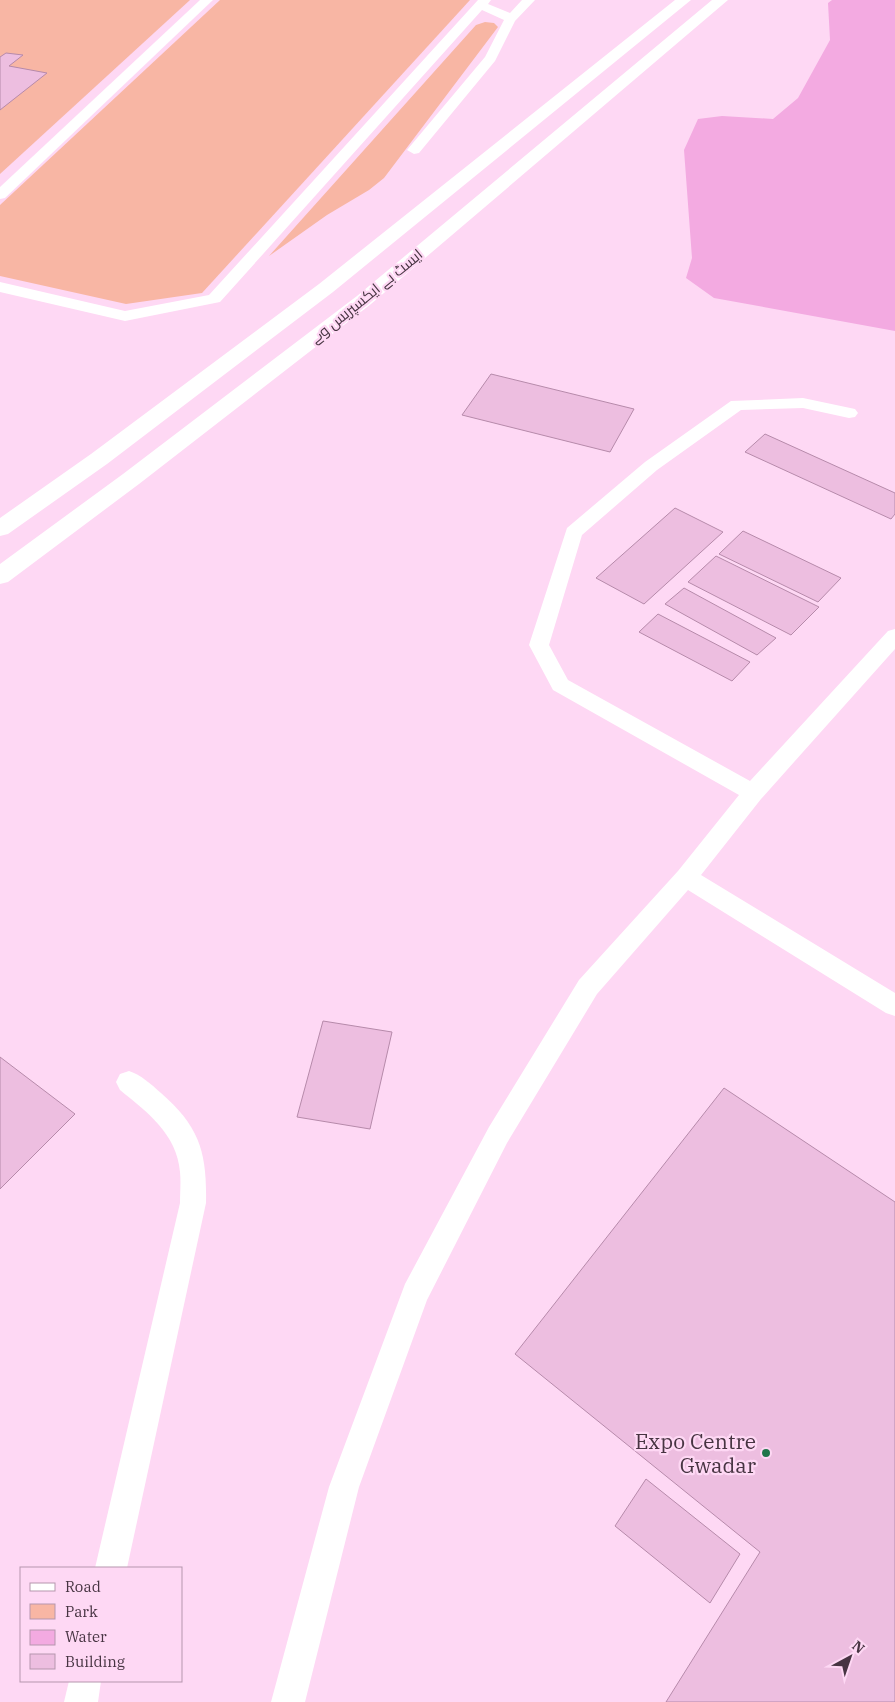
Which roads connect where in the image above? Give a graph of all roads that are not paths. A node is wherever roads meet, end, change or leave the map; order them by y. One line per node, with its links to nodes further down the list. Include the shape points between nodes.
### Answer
1 (208, 0): 8 (lane)
2 (529, 0): 6 (lane)
3 (684, 0): 11 (main road, ایسٹ بے ایکسپریس وے, via 326,288 99,459)
4 (721, 0): 12 (main road, ایسٹ بے ایکسپریس وے, via 364,300)
5 (483, 2): 6 (lane); 9 (lane, via 214,299 125,316)
6 (510, 20): 7 (lane, via 491,58)
7 (414, 150)
8 (0, 195)
9 (0, 288)
10 (849, 413): 14 (lane, via 802,403 737,405 651,466 574,532 539,645 560,685)
11 (0, 529)
12 (0, 576)
13 (895, 636): 14 (lane)
14 (753, 793): 15 (lane)
15 (686, 877): 16 (lane); 21 (lane, via 588,987 498,1135 415,1294 344,1487)
16 (895, 1006)
17 (129, 1082): 18 (lane, via 163,1111 184,1136 193,1168 193,1203)
18 (111, 1567)
19 (85, 1682): 20 (lane)
20 (81, 1702)
21 (288, 1702)

